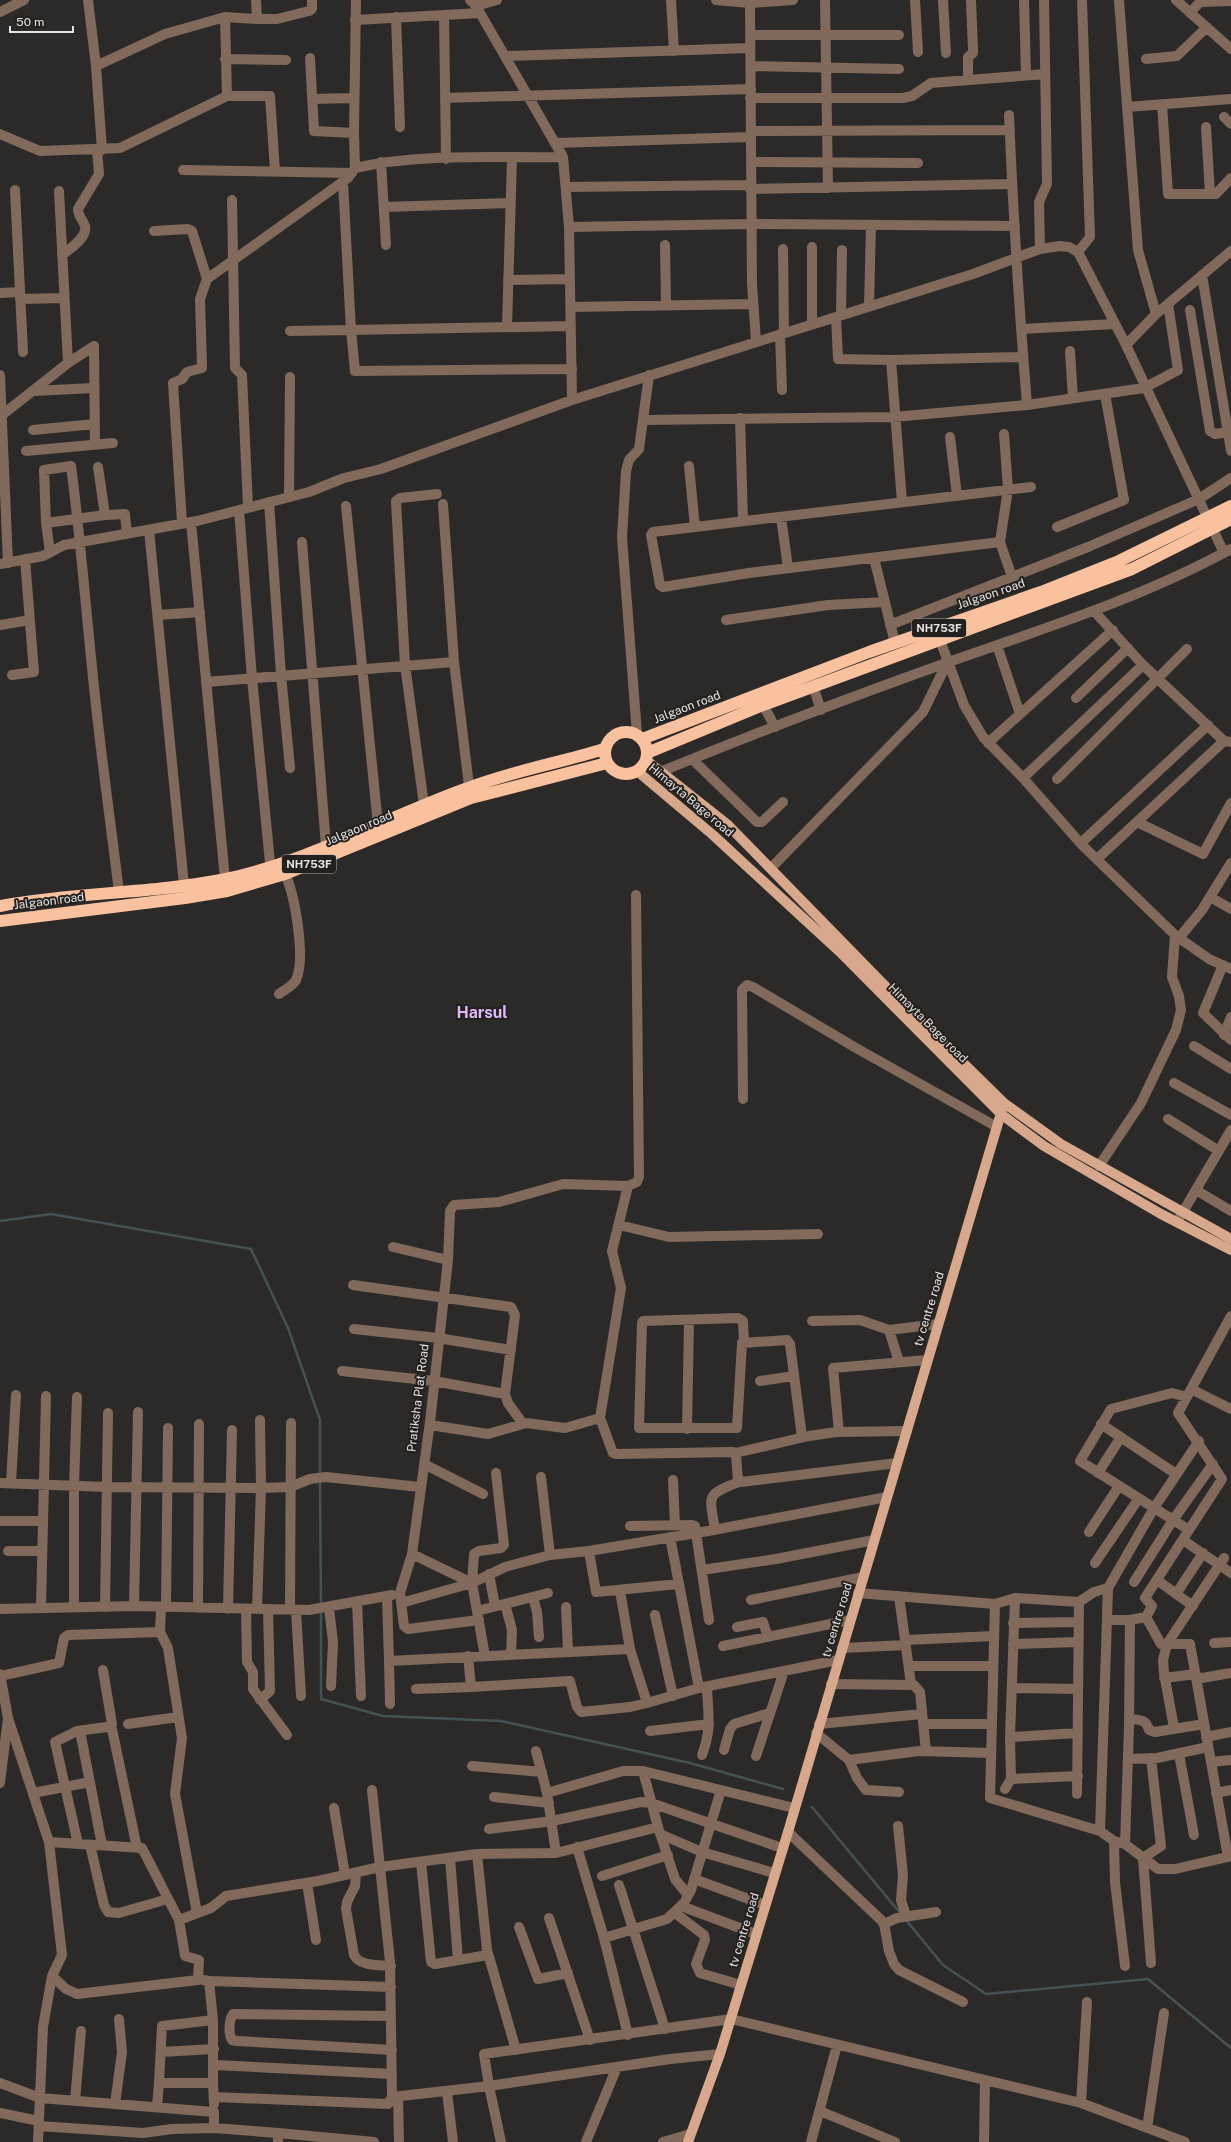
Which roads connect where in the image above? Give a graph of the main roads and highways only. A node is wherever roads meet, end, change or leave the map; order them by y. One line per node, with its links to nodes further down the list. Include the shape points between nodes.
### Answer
1 (1231, 506): 3 (highway, Jalgaon road / NH753F)
2 (1231, 519): 3 (highway, Jalgaon road / NH753F)
3 (1210, 523): 4 (highway, Jalgaon road / NH753F, via 1041,592 894,643); 6 (highway, Jalgaon road / NH753F, via 1132,569 763,705)
4 (640, 737): 5 (highway, via 630,732 617,733); 6 (highway)
5 (604, 750): 7 (highway); 9 (highway, Jalgaon road / NH753F, via 496,778)
6 (647, 756): 8 (highway); 14 (main road, via 660,772 728,825 888,989)
7 (607, 763): 8 (highway, via 611,769 624,775); 9 (highway, Jalgaon road / NH753F)
8 (638, 771): 15 (main road, Himayta Bage road, via 713,835 840,952)
9 (470, 793): 10 (highway, Jalgaon road / NH753F)
10 (424, 810): 11 (highway, Jalgaon road / NH753F, via 378,824); 11 (highway, Jalgaon road / NH753F, via 285,874)
11 (270, 872): 12 (highway, Jalgaon road / NH753F, via 184,885 41,898); 13 (highway, Jalgaon road / NH753F, via 227,891)
12 (0, 906)
13 (0, 921)
14 (1004, 1103): 15 (main road, tv centre road); 16 (main road, via 1061,1144)
15 (1001, 1114): 16 (main road, Himayta Bage road, via 1044,1146); 19 (main road, tv centre road, via 788,1832 720,2054)
16 (1180, 1217): 17 (main road); 18 (main road, Himayta Bage road)
17 (1231, 1239)
18 (1231, 1250)
19 (689, 2138)

